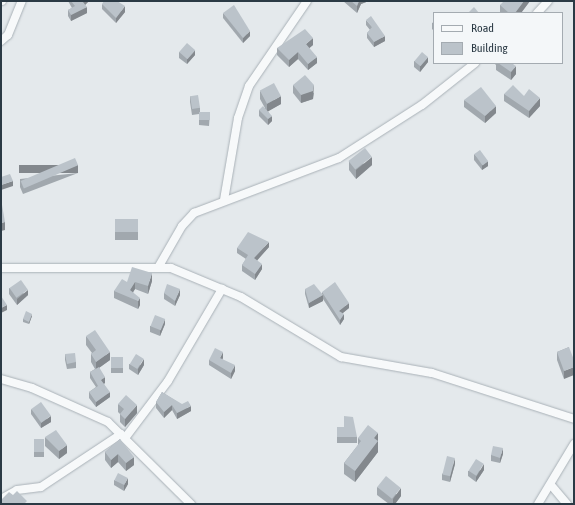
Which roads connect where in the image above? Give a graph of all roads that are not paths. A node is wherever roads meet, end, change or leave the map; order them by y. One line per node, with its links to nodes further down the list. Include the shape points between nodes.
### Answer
1 (22, 1): 5 (street, via 8,35)
2 (307, 1): 7 (street, via 250,86 238,118)
3 (548, 1): 4 (street)
4 (538, 12)
5 (1, 41)
6 (474, 64): 7 (street, via 422,105 339,158)
7 (224, 200): 8 (street, via 190,218)
8 (159, 266): 9 (street); 10 (street)
9 (1, 268)
10 (222, 289): 12 (street, via 341,357 432,373); 13 (street, via 168,381)
11 (1, 379): 13 (street, via 64,401 108,422)
12 (574, 419)
13 (123, 436): 16 (street, via 40,487 17,490); 17 (street)
14 (574, 444): 15 (street)
15 (551, 485): 18 (street); 19 (street)
16 (1, 499)
17 (191, 504)
18 (538, 504)
19 (567, 504)

